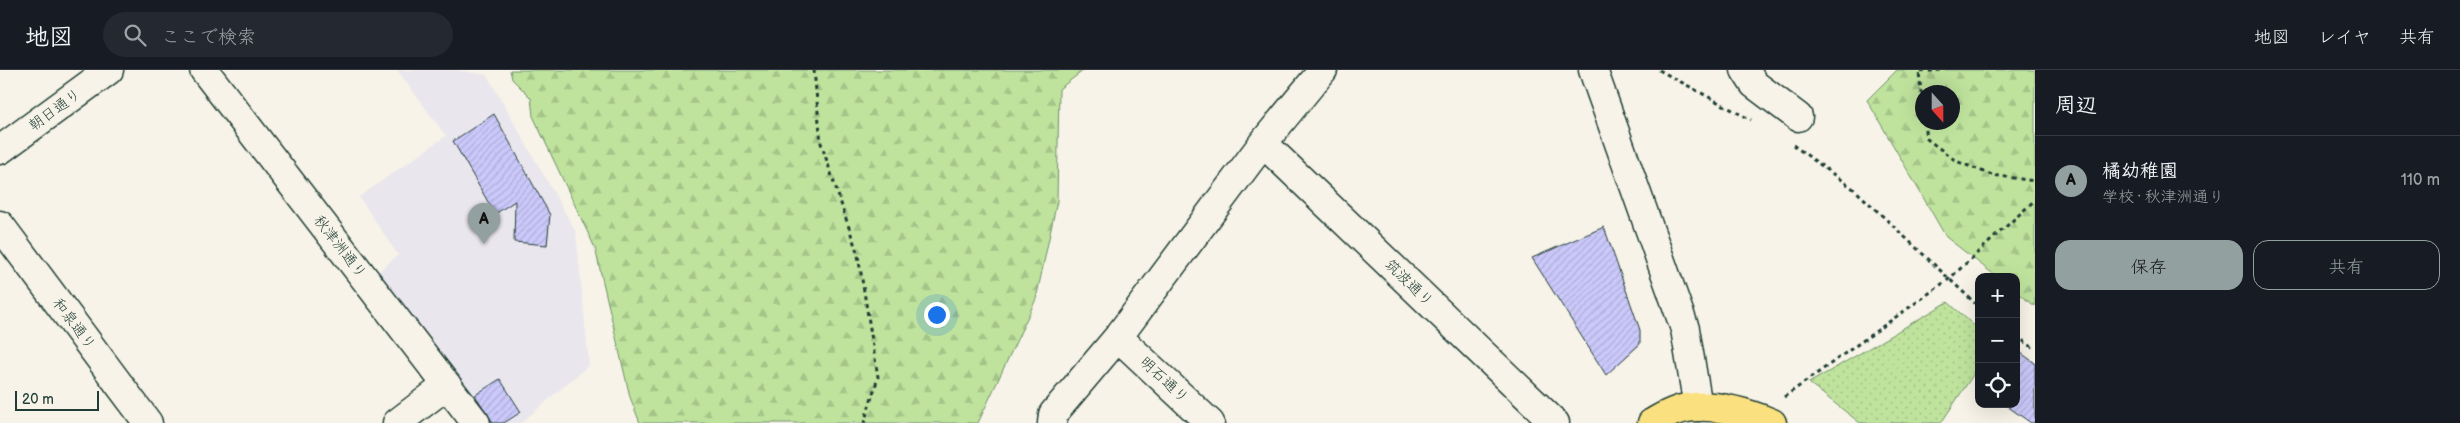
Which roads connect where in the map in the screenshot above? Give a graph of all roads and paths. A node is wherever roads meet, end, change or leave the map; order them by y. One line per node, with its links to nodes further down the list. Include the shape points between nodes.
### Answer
1 (109, 70): 15 (street, 朝日通り)
2 (204, 70): 24 (street, 秋津洲通り)
3 (814, 70): 30 (path, via 821,143 858,255 878,377)
4 (1324, 70): 13 (street)
5 (1593, 70): 25 (street, via 1685,329)
6 (1659, 70): 11 (path)
7 (1745, 70): 10 (street, via 1754,84)
8 (1942, 70): 9 (path, via 1919,72)
9 (1920, 85)
10 (1798, 117)
11 (1760, 124)
12 (1926, 130): 16 (path, via 1927,139 1956,161 1992,175)
13 (1263, 142): 21 (street); 33 (street, 筑波通り)
14 (1792, 145): 19 (path, via 1854,190)
15 (0, 150)
16 (2035, 181)
17 (2035, 200): 19 (path)
18 (0, 224): 27 (street, 和泉通り)
19 (1949, 279): 20 (path); 26 (path)
20 (1975, 303)
21 (1118, 337): 31 (street, via 1053,414); 32 (street, 明石通り)
22 (2020, 339): 23 (path)
23 (2035, 349)
24 (447, 385): 28 (street); 29 (street, 秋津洲通り)
25 (1698, 407): 26 (highway, via 1731,410); 34 (highway, via 1673,411)
26 (1764, 420)
27 (148, 423)
28 (397, 423)
29 (476, 423)
30 (864, 423)
31 (1052, 423)
32 (1210, 423)
33 (1555, 423)
34 (1652, 423)

